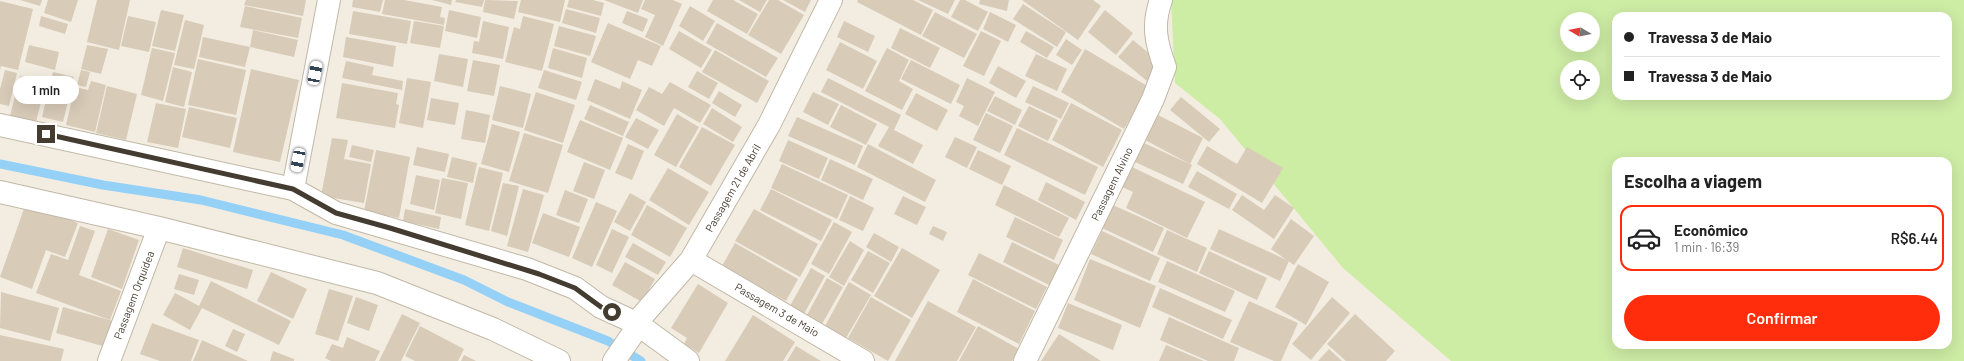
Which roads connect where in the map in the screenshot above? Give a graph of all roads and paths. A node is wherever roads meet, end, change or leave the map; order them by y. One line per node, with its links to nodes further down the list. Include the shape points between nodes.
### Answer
1 (329, 0): 5 (street)
2 (831, 0): 8 (street, Passagem 21 de Abril, via 769,125)
3 (1162, 0): 15 (street, Passagem Alvino, via 1155,22 1159,52 1165,67 1153,99)
4 (0, 125): 5 (street)
5 (293, 189): 9 (street, via 336,213 527,269 575,288)
6 (0, 192): 7 (street)
7 (159, 228): 10 (street, Passagem Orquídea); 11 (street, via 377,283 492,329)
8 (691, 260): 9 (street, Passagem 21 de Abril); 14 (street, Passagem 3 de Maio)
9 (635, 327): 12 (street, Passagem 21 de Abril); 13 (street)
10 (109, 361)
11 (559, 361)
12 (614, 361)
13 (688, 361)
14 (863, 361)
15 (1025, 361)

